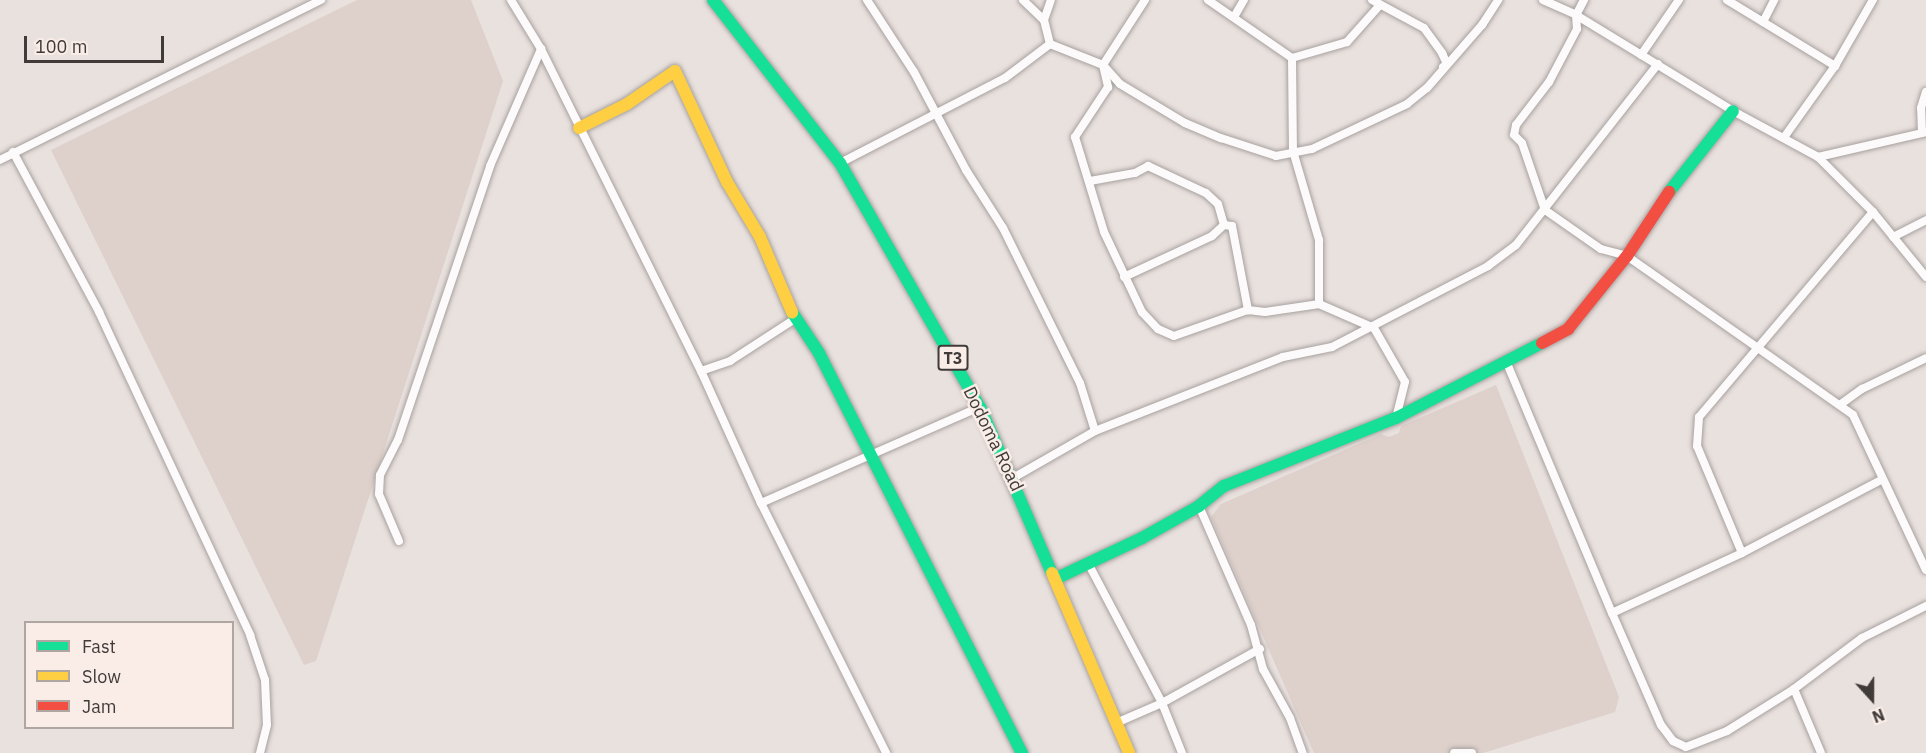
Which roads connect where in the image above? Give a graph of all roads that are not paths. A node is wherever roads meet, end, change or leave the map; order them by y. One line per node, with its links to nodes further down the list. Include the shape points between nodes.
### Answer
1 (321, 0): 38 (street)
2 (512, 0): 24 (street)
3 (713, 0): 41 (main road, Dodoma Road / T3)
4 (867, 0): 33 (street, via 914,72)
5 (1023, 0): 21 (street)
6 (1051, 0): 21 (street)
7 (1145, 0): 28 (street)
8 (1208, 0): 20 (street)
9 (1244, 0): 20 (street)
10 (1372, 0): 18 (street)
11 (1498, 0): 30 (street)
12 (1543, 0): 19 (street)
13 (1584, 0): 19 (street)
14 (1678, 0): 25 (street)
15 (1727, 0): 22 (street)
16 (1774, 0): 22 (street)
17 (1873, 0): 29 (street)
18 (1380, 5): 26 (street, via 1347,42); 30 (street, via 1424,28 1447,64 1437,73)
19 (1576, 15): 25 (street); 43 (street, via 1577,29 1548,82 1531,107 1520,115 1514,135 1522,143)
20 (1234, 17): 26 (street)
21 (1044, 20): 23 (street)
22 (1763, 22): 29 (street)
23 (1050, 44): 28 (street); 33 (street, via 1005,78)
24 (541, 49): 34 (street); 68 (street, via 490,166 398,440 380,475 379,494)
25 (1641, 56): 27 (street)
26 (1292, 58): 37 (street)
27 (1658, 64): 32 (street); 43 (street)
28 (1103, 65): 37 (street, via 1120,84 1185,123 1276,156); 42 (street, via 1108,87 1075,137)
29 (1835, 66): 36 (street)
30 (1436, 80): 37 (street, via 1407,104 1312,148)
31 (1926, 92): 35 (street, via 1921,108)
32 (1733, 111): 36 (street); 48 (main road, via 1670,190)
33 (935, 114): 41 (street); 62 (street, via 1003,228 1080,383)
34 (579, 128): 53 (main road, via 627,104 675,71 727,182 760,237); 58 (street)
35 (1924, 133): 39 (street)
36 (1785, 136): 39 (street)
37 (1293, 151): 51 (street, via 1319,240)
38 (13, 152): 40 (street); 79 (street, via 99,312 250,635 265,680 267,725)
39 (1818, 157): 44 (street)
40 (0, 160)
41 (840, 163): 60 (main road, Dodoma Road / T3)
42 (1090, 181): 46 (street, via 1136,173 1148,166 1206,193 1218,204); 50 (street, via 1104,232)
43 (1545, 210): 48 (street, via 1601,249); 54 (street, via 1508,254 1396,312)
44 (1873, 212): 47 (street); 55 (street)
45 (1926, 220): 47 (street)
46 (1224, 225): 50 (street, via 1212,236); 52 (street, via 1232,226 1239,249)
47 (1893, 237): 49 (street)
48 (1627, 256): 55 (street); 57 (main road, via 1568,329)
49 (1926, 277)
50 (1124, 278): 52 (street, via 1149,321 1171,336)
51 (1319, 304): 52 (street, via 1265,312); 54 (street)
52 (1248, 310)
53 (795, 319): 58 (street, via 730,361); 63 (main road, via 819,353)
54 (1374, 328): 61 (street, via 1406,382); 62 (street, via 1332,347 1283,357)
55 (1757, 346): 59 (street); 69 (street, via 1702,411 1696,440)
56 (1926, 358): 59 (street, via 1862,389)
57 (1506, 361): 61 (main road); 74 (street)
58 (701, 371): 66 (street)
59 (1841, 404): 65 (street, via 1853,415)
60 (980, 407): 63 (street); 64 (main road, Dodoma Road / T3)
61 (1396, 418): 67 (main road, via 1224,486)
62 (1095, 431): 64 (street)
63 (867, 455): 66 (street); 81 (main road, via 958,623)
64 (1012, 478): 72 (main road, Dodoma Road / T3)
65 (1881, 480): 69 (street); 71 (street)
66 (761, 502): 80 (street)
67 (1199, 506): 70 (main road); 75 (street)
68 (399, 541)
69 (1742, 553): 74 (street)
70 (1088, 563): 72 (main road); 77 (street)
71 (1926, 570)
72 (1057, 578): 78 (main road, Dodoma Road / T3)
73 (1926, 606): 76 (street, via 1862,638)
74 (1612, 613): 76 (street, via 1653,709 1667,735 1678,745 1693,746 1727,731)
75 (1260, 649): 77 (street); 84 (street, via 1263,669 1290,718)
76 (1794, 689): 87 (street)
77 (1162, 703): 78 (street); 83 (street)
78 (1116, 723): 82 (main road, Dodoma Road / T3)
79 (260, 753)
80 (886, 753)
81 (1022, 753)
82 (1129, 753)
83 (1182, 753)
84 (1303, 753)
85 (1454, 753): 86 (street)
86 (1472, 753)
87 (1821, 753)

